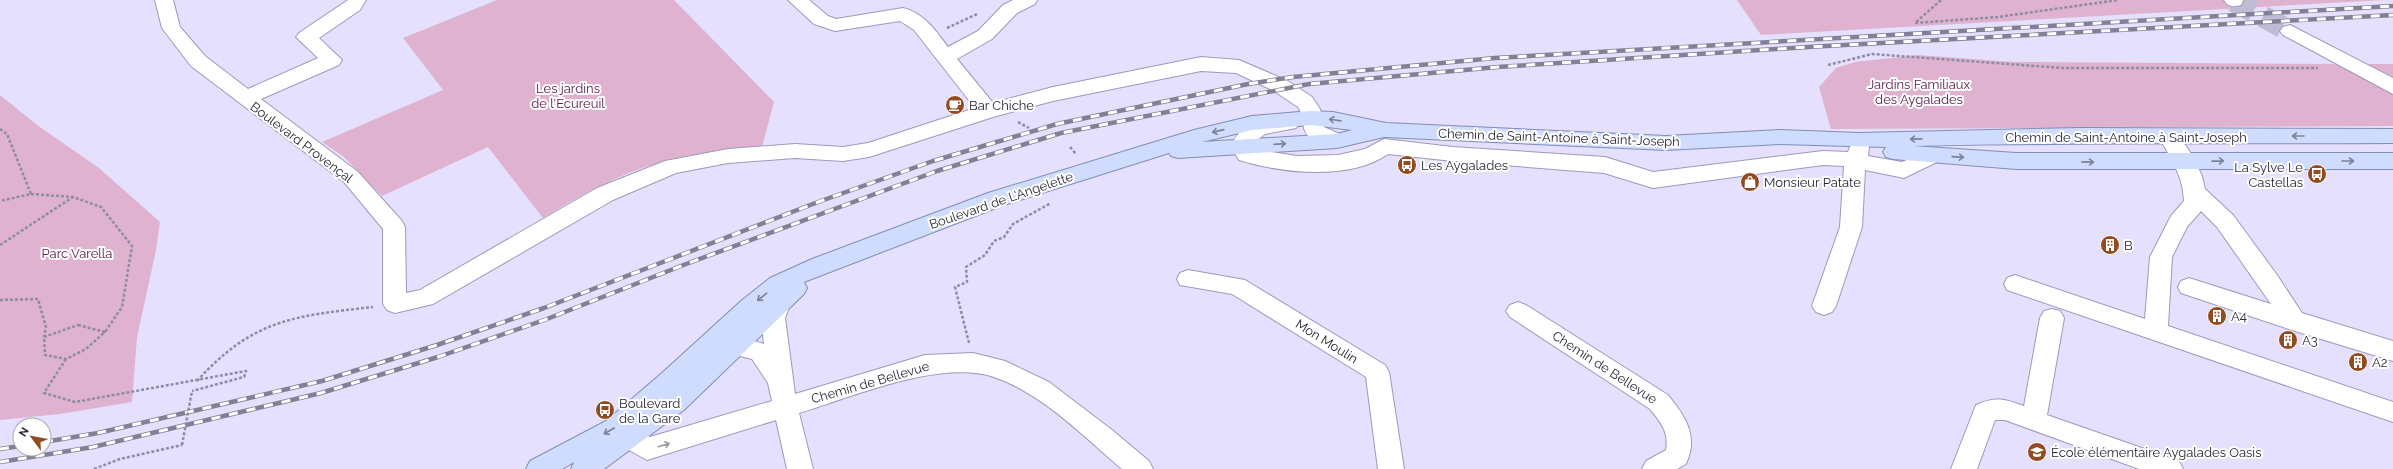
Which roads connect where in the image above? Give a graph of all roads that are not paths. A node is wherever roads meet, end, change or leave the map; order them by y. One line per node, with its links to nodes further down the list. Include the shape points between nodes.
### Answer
1 (164, 0): 8 (street, Boulevard Provençal, via 171,28 198,61)
2 (357, 0): 8 (street, via 353,6 306,37 332,60)
3 (797, 0): 6 (street, via 821,20 835,25 903,14 921,26)
4 (1028, 0): 6 (street, via 1010,9 985,35)
5 (2290, 32): 7 (street)
6 (946, 57): 9 (street)
7 (2393, 87)
8 (245, 98): 9 (street, Boulevard Provençal, via 351,177 394,227 395,304 425,298 605,194 672,166 728,156 795,151 843,154 869,150)
9 (988, 111): 10 (street, via 1053,94 1178,68 1222,64 1239,67 1281,86 1305,102)
10 (1312, 118): 13 (main road, Chemin de Saint-Antoine à Saint-Joseph, one-way to 10, via 1333,119); 14 (street, via 1315,131); 15 (street, via 1250,131 1243,139); 17 (main road, Boulevard de L'Angelette, one-way to 17, via 1252,123 1200,135)
11 (2393, 136): 12 (main road, Chemin de Saint-Antoine à Saint-Joseph, one-way to 12)
12 (2169, 137): 16 (main road, Chemin de Saint-Antoine à Saint-Joseph, one-way to 16, via 2080,135); 20 (street)
13 (1385, 138): 14 (main road, Boulevard de L'Angelette); 15 (street, via 1378,154 1323,164 1269,161 1246,155); 16 (main road, Chemin de Saint-Antoine à Saint-Joseph, via 1666,143 1780,137); 16 (street, Chemin de Saint-Antoine à Saint-Joseph, via 1453,154 1605,165 1653,180 1823,158)
14 (1337, 141): 15 (main road, Boulevard de L'Angelette, one-way to 14)
15 (1241, 147): 17 (main road, Boulevard de L'Angelette)
16 (1858, 149): 18 (street, Chemin de Saint-Antoine à Saint-Joseph, via 1904,170); 27 (street, via 1853,176 1851,227)
17 (1145, 154): 22 (main road, Boulevard de L'Angelette, via 996,199)
18 (1934, 155): 20 (main road, Chemin de Saint-Antoine à Saint-Joseph, one-way to 20, via 2016,161)
19 (2393, 161): 20 (main road, Chemin de Saint-Antoine à Saint-Joseph, one-way to 19)
20 (2187, 162): 21 (street)
21 (2195, 193): 30 (street, via 2225,221); 31 (street, via 2195,203 2178,222 2161,257)
22 (860, 251): 26 (main road, Boulevard de L'Angelette, via 798,286); 34 (main road, Boulevard de L'Angelette, one-way to 34, via 778,284 749,307)
23 (1188, 279): 45 (street, Mon Moulin, via 1237,286 1377,372)
24 (2015, 284): 31 (street)
25 (2189, 288): 30 (street)
26 (781, 300): 32 (main road, Boulevard de L'Angelette); 35 (street, Boulevard de L'Angelette, via 773,318)
27 (1824, 306)
28 (1518, 311): 46 (street, Chemin de Bellevue, via 1659,402 1674,420 1681,436 1677,456)
29 (2052, 318): 39 (street)
30 (2295, 322): 33 (street)
31 (2156, 331): 38 (street)
32 (734, 345): 34 (street); 35 (street, Boulevard de L'Angelette, via 760,352); 40 (main road, via 676,403)
33 (2393, 351)
34 (671, 380): 36 (main road)
35 (779, 380): 37 (street, Boulevard de L'Angelette)
36 (639, 408): 40 (street); 41 (main road, one-way to 41, via 615,428)
37 (784, 410): 40 (street, one-way to 37, via 647,449); 43 (street, Boulevard de L'Angelette); 44 (street, Chemin de Bellevue, via 925,365 949,362 974,363 1008,372 1046,392)
38 (2393, 412)
39 (2034, 420): 47 (street, via 2005,410 1992,409 1986,412); 48 (street)
40 (629, 437): 42 (main road)
41 (539, 469)
42 (584, 469)
43 (800, 469)
44 (1140, 469)
45 (1391, 469)
46 (1655, 469)
47 (1964, 469)
48 (2170, 469)

